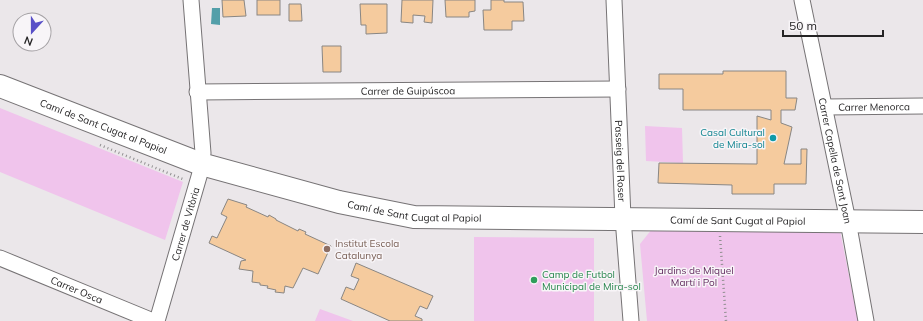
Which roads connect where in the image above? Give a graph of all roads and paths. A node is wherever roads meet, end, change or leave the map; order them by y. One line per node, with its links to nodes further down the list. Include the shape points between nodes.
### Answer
1 (191, 0): 6 (street, Carrer de Vitòria)
2 (614, 0): 5 (street, Passeig del Roser)
3 (802, 0): 8 (street, Carrer Capella de Sant Joan)
4 (0, 86): 10 (street, Camí de Sant Cugat al Papiol)
5 (618, 89): 6 (street, Carrer de Guipúscoa); 12 (street, Passeig del Roser)
6 (197, 92): 9 (street, Carrer de Vitòria)
7 (923, 106): 8 (street, Carrer Menorca)
8 (824, 107): 14 (street, Carrer Capella de Sant Joan)
9 (200, 126): 10 (street, via 194,142); 11 (street, Carrer de Vitòria, via 203,153)
10 (172, 154): 11 (street, Camí de Sant Cugat al Papiol)
11 (201, 164): 12 (street, Camí de Sant Cugat al Papiol, via 339,202 414,217); 18 (street, Carrer de Vitòria)
12 (623, 218): 13 (street, Camí de Sant Cugat al Papiol); 19 (street, Passeig del Roser)
13 (718, 219): 14 (street, Camí de Sant Cugat al Papiol); 20 (path)
14 (848, 221): 15 (street, Camí de Sant Cugat al Papiol); 21 (street, Carrer Capella de Sant Joan)
15 (923, 222)
16 (0, 258): 17 (street, Carrer Osca)
17 (153, 321)
18 (157, 321)
19 (632, 321)
20 (726, 321)
21 (866, 321)

